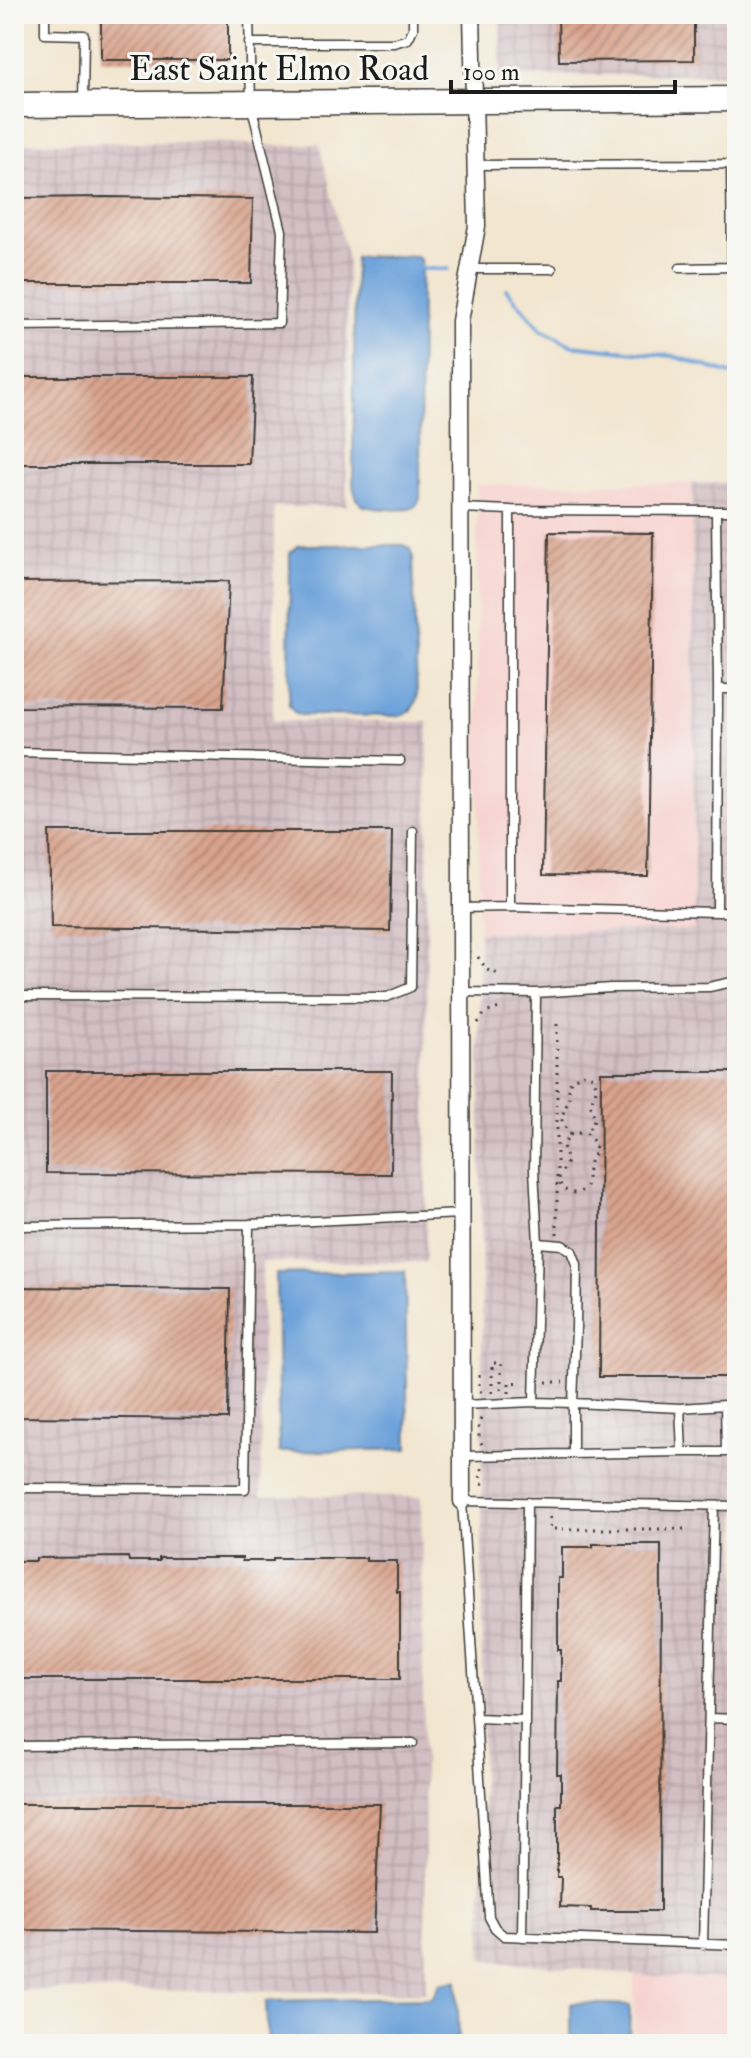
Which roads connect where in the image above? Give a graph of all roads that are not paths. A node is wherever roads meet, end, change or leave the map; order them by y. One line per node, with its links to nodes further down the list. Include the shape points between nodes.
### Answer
1 (45, 14): 10 (lane, via 45,34 84,35)
2 (249, 14): 5 (lane)
3 (413, 14): 5 (lane, via 408,39 394,43)
4 (472, 14): 7 (street)
5 (249, 43): 8 (lane)
6 (737, 99): 7 (street, East Saint Elmo Road)
7 (473, 102): 8 (street, East Saint Elmo Road); 12 (street)
8 (251, 104): 10 (street, East Saint Elmo Road); 17 (lane, via 282,231 279,323)
9 (14, 105): 10 (street, East Saint Elmo Road)
10 (83, 105)
11 (734, 163): 12 (lane); 13 (lane)
12 (475, 165): 15 (street, via 477,226)
13 (734, 267): 14 (lane)
14 (680, 268)
15 (469, 269): 16 (lane); 18 (street, via 460,321)
16 (552, 269)
17 (14, 326)
18 (461, 508): 19 (lane); 28 (street)
19 (510, 510): 20 (lane); 27 (lane)
20 (716, 511): 21 (lane); 22 (lane)
21 (737, 511)
22 (718, 689): 23 (lane); 29 (lane)
23 (737, 689)
24 (14, 752): 25 (lane)
25 (400, 761)
26 (413, 831): 34 (lane, via 411,987 387,997)
27 (510, 907): 28 (lane); 29 (lane)
28 (461, 908): 32 (street)
29 (717, 912): 30 (lane)
30 (737, 912)
31 (737, 981): 33 (lane, via 709,987)
32 (461, 992): 33 (lane); 35 (street)
33 (536, 993): 38 (lane)
34 (14, 996)
35 (461, 1214): 36 (lane); 41 (street)
36 (249, 1224): 37 (lane); 50 (lane, via 245,1489)
37 (14, 1226)
38 (538, 1243): 39 (lane); 40 (lane, via 562,1245 572,1251 577,1264)
39 (534, 1402): 40 (lane); 41 (lane)
40 (573, 1403): 44 (lane); 48 (lane)
41 (462, 1405): 49 (street)
42 (725, 1405): 43 (lane); 44 (lane); 46 (lane)
43 (737, 1405)
44 (680, 1408): 45 (lane)
45 (682, 1452): 46 (lane); 48 (lane)
46 (726, 1452): 47 (lane)
47 (737, 1452)
48 (573, 1454): 49 (lane)
49 (462, 1456): 51 (street)
50 (14, 1488)
51 (462, 1501): 52 (lane); 55 (lane)
52 (527, 1502): 53 (lane); 58 (lane)
53 (714, 1506): 54 (lane); 56 (lane)
54 (737, 1506)
55 (477, 1718): 58 (lane); 61 (lane, via 489,1917 504,1936)
56 (709, 1718): 57 (lane); 62 (lane)
57 (737, 1719)
58 (525, 1720): 61 (lane)
59 (413, 1743): 60 (lane)
60 (14, 1746)
61 (522, 1937): 62 (lane)
62 (703, 1945): 63 (lane)
63 (737, 1945)

